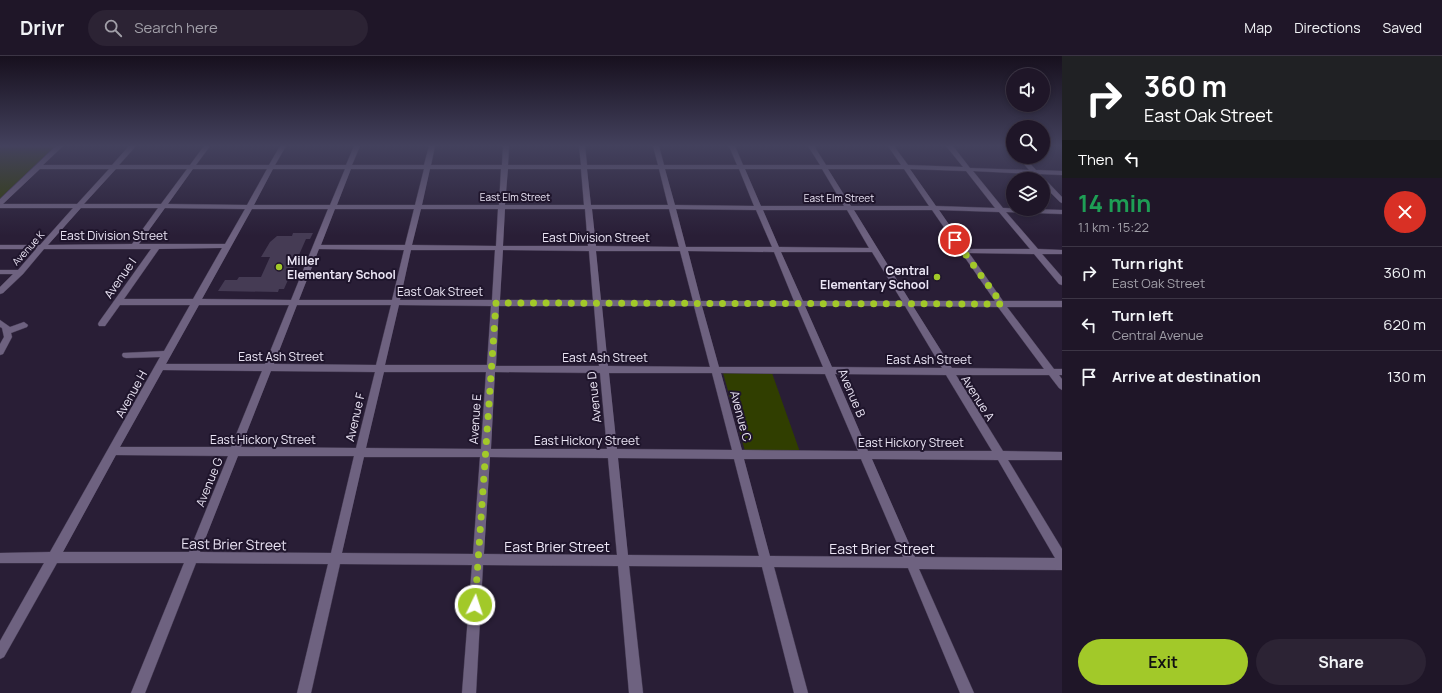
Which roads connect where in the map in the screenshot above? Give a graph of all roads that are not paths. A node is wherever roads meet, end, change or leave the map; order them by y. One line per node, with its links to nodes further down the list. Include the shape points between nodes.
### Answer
1 (30, 176): 16 (street)
2 (107, 176): 17 (street, Avenue K)
3 (186, 176): 18 (street)
4 (267, 176): 19 (street, Avenue H)
5 (346, 176): 20 (street, Avenue G)
6 (425, 176): 21 (street, Avenue F)
7 (504, 176): 22 (street, Avenue E)
8 (585, 176): 23 (street, Avenue D)
9 (664, 176): 24 (street, Avenue C)
10 (745, 176): 25 (street, Avenue B)
11 (828, 176): 26 (street, Avenue A)
12 (911, 176): 27 (street)
13 (973, 176): 28 (street)
14 (1050, 188): 15 (street)
15 (1062, 201)
16 (0, 205): 17 (street, East Elm Street)
17 (80, 206): 18 (street, East Elm Street); 30 (street, Avenue K)
18 (163, 207): 19 (street, East Elm Street); 31 (street)
19 (249, 207): 20 (street, East Elm Street); 33 (street, Avenue H)
20 (333, 207): 21 (street, East Elm Street); 35 (street, Avenue G)
21 (418, 207): 22 (street, East Elm Street); 36 (street, Avenue F)
22 (502, 207): 23 (street, East Elm Street); 37 (street, Avenue E)
23 (588, 208): 24 (street, East Elm Street); 38 (street, Avenue D)
24 (672, 208): 25 (street, East Elm Street); 39 (street, Avenue C)
25 (758, 208): 26 (street, East Elm Street); 40 (street, Avenue B)
26 (848, 208): 27 (street, East Elm Street); 41 (street, Avenue A)
27 (933, 208): 28 (street, East Elm Street); 42 (street)
28 (1000, 210): 29 (street, East Elm Street); 43 (street)
29 (1062, 212)
30 (43, 246): 31 (street, East Division Street); 34 (street, East Division Street); 46 (street, Avenue K)
31 (134, 246): 32 (street, East Division Street)
32 (157, 246): 33 (street, East Division Street); 49 (street, Avenue I)
33 (227, 246): 50 (street, Avenue H)
34 (0, 247)
35 (317, 247): 36 (street, East Division Street); 51 (street, Avenue G)
36 (408, 247): 37 (street, East Division Street); 52 (street, Avenue F)
37 (500, 248): 38 (street, East Division Street); 53 (street, Avenue E)
38 (592, 248): 39 (street, East Division Street); 54 (street, Avenue D)
39 (683, 249): 40 (street, East Division Street); 55 (street, Avenue C)
40 (776, 250): 41 (street, East Division Street); 56 (street, Avenue B)
41 (874, 250): 57 (street, Avenue A)
42 (963, 251): 43 (street); 58 (street)
43 (1036, 252): 44 (street); 47 (street)
44 (1062, 252)
45 (0, 272): 46 (street)
46 (20, 272): 48 (street, Avenue K)
47 (1062, 282)
48 (0, 291)
49 (118, 302): 50 (street, East Oak Street); 61 (street, Avenue I)
50 (196, 302): 51 (street, East Oak Street); 65 (street, Avenue H)
51 (295, 302): 52 (street, East Oak Street); 68 (street, Avenue G)
52 (395, 303): 53 (street, East Oak Street); 69 (street, Avenue F)
53 (496, 303): 54 (street, East Oak Street); 70 (street, Avenue E)
54 (597, 303): 55 (street, East Oak Street); 71 (street, Avenue D)
55 (698, 303): 56 (street, East Oak Street); 72 (street, Avenue C)
56 (799, 304): 57 (street, East Oak Street); 73 (street, Avenue B)
57 (907, 304): 58 (street, East Oak Street); 74 (street, Avenue A)
58 (1002, 304): 59 (street, East Oak Street); 75 (street)
59 (1062, 304)
60 (0, 323): 63 (street)
61 (102, 324)
62 (24, 325): 63 (street)
63 (8, 331): 64 (street, via 8,337)
64 (0, 352)
65 (167, 354): 66 (street); 67 (street, Avenue H)
66 (126, 355)
67 (160, 367): 68 (street, East Ash Street); 78 (street, Avenue H)
68 (268, 368): 69 (street, East Ash Street); 79 (street, Avenue G)
69 (380, 368): 70 (street, East Ash Street); 80 (street, Avenue F)
70 (491, 369): 71 (street, East Ash Street); 81 (street, Avenue E)
71 (604, 369): 72 (street, East Ash Street); 82 (street, Avenue D)
72 (715, 370): 73 (street, East Ash Street); 83 (street, Avenue C)
73 (828, 370): 74 (street, East Ash Street); 84 (street, Avenue B)
74 (948, 371): 75 (street, East Ash Street); 85 (street, Avenue A)
75 (1051, 371): 76 (street, East Ash Street); 77 (street)
76 (1062, 372)
77 (1062, 386)
78 (113, 451): 79 (street, East Hickory Street); 88 (street, Avenue H)
79 (235, 452): 80 (street, East Hickory Street); 89 (street, Avenue G)
80 (360, 452): 81 (street, East Hickory Street); 90 (street, Avenue F)
81 (486, 453): 82 (street, East Hickory Street); 91 (street, Avenue E)
82 (612, 454): 83 (street, East Hickory Street); 93 (street, Avenue D)
83 (738, 454): 84 (street, East Hickory Street); 94 (street, Avenue C)
84 (864, 455): 85 (street, East Hickory Street); 95 (street, Avenue B)
85 (1000, 455): 86 (street, East Hickory Street); 92 (street, Avenue A)
86 (1062, 456)
87 (0, 558): 88 (street, East Brier Street)
88 (53, 558): 89 (street, East Brier Street); 97 (street, Avenue H)
89 (192, 558): 90 (street, East Brier Street); 98 (street, Avenue G)
90 (335, 560): 91 (street, East Brier Street); 99 (street, Avenue F)
91 (478, 560): 93 (street, East Brier Street); 100 (street, Avenue E)
92 (1062, 560)
93 (623, 561): 94 (street, East Brier Street); 101 (street, Avenue D)
94 (766, 562): 95 (street, East Brier Street); 102 (street, Avenue C)
95 (911, 563): 96 (street, East Brier Street); 103 (street, Avenue B)
96 (1062, 564)
97 (0, 653)
98 (138, 693)
99 (304, 693)
100 (469, 693)
101 (636, 693)
102 (801, 693)
103 (967, 693)

